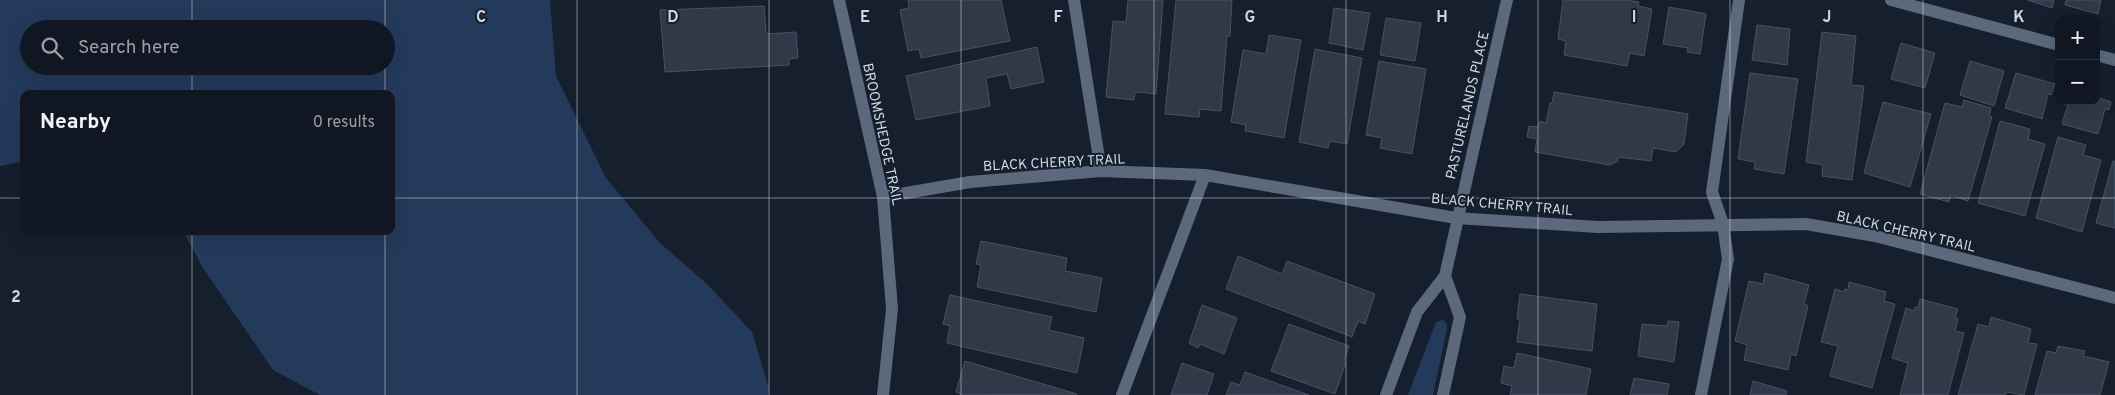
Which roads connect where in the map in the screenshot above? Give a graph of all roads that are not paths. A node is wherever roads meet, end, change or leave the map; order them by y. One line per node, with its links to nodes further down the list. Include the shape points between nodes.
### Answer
1 (839, 0): 11 (street, BROOMSHEDGE TRAIL)
2 (1074, 0): 9 (street)
3 (1507, 0): 12 (street, PASTURELANDS PLACE)
4 (1739, 0): 13 (street, via 1712,192)
5 (1891, 0): 6 (street)
6 (2055, 44)
7 (2100, 56): 8 (street)
8 (2115, 60)
9 (1101, 171): 10 (street, BLACK CHERRY TRAIL); 11 (street, BLACK CHERRY TRAIL, via 970,182)
10 (1205, 175): 12 (street, BLACK CHERRY TRAIL); 17 (street)
11 (883, 197): 16 (street, BROOMSHEDGE TRAIL, via 892,309)
12 (1456, 218): 13 (street, BLACK CHERRY TRAIL, via 1598,226); 14 (street, PASTURELANDS PLACE)
13 (1723, 224): 15 (street, BLACK CHERRY TRAIL, via 1806,224 1875,236); 20 (street, via 1728,259)
14 (1445, 276): 18 (street, PASTURELANDS PLACE, via 1417,312); 19 (street, via 1460,317)
15 (2115, 298)
16 (883, 395)
17 (1122, 395)
18 (1386, 395)
19 (1443, 395)
20 (1701, 395)

